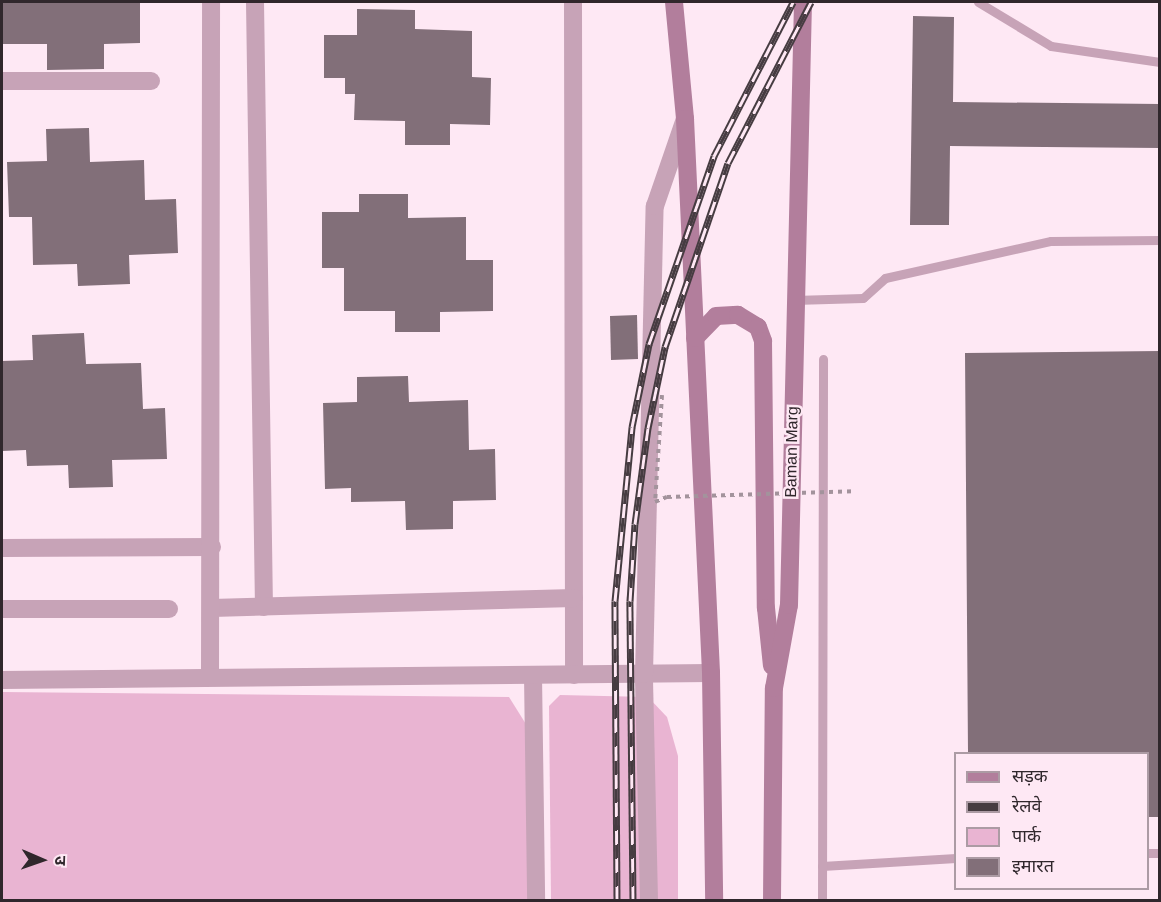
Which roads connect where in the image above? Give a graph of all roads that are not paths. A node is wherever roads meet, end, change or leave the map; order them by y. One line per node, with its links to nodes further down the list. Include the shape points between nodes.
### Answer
1 (211, 2): 15 (street)
2 (255, 2): 18 (street)
3 (573, 2): 17 (street)
4 (674, 2): 10 (main road)
5 (803, 2): 12 (main road, Baman Marg)
6 (978, 2): 7 (lane, via 1052,46)
7 (1160, 62)
8 (2, 81): 9 (street)
9 (151, 81)
10 (685, 119): 13 (main road); 23 (street, via 655,206)
11 (1160, 240): 12 (lane, via 1051,241 885,278 863,298)
12 (794, 300): 28 (main road, Baman Marg, via 789,605)
13 (695, 338): 22 (main road); 28 (main road, via 716,316 738,315 758,327 763,341 766,608)
14 (823, 359): 30 (lane)
15 (212, 547): 16 (street); 19 (street)
16 (2, 548)
17 (574, 598): 18 (street); 25 (street)
18 (264, 607): 19 (street)
19 (212, 608): 26 (street)
20 (2, 609): 21 (street)
21 (169, 609)
22 (711, 673): 23 (street); 33 (main road)
23 (644, 674): 25 (street); 32 (street)
24 (532, 675): 25 (street); 26 (street); 31 (street)
25 (574, 675)
26 (210, 676): 27 (street)
27 (2, 680)
28 (774, 688): 34 (main road, Baman Marg)
29 (954, 858): 30 (lane)
30 (822, 866): 35 (lane)
31 (536, 900)
32 (649, 900)
33 (714, 900)
34 (772, 900)
35 (822, 900)

